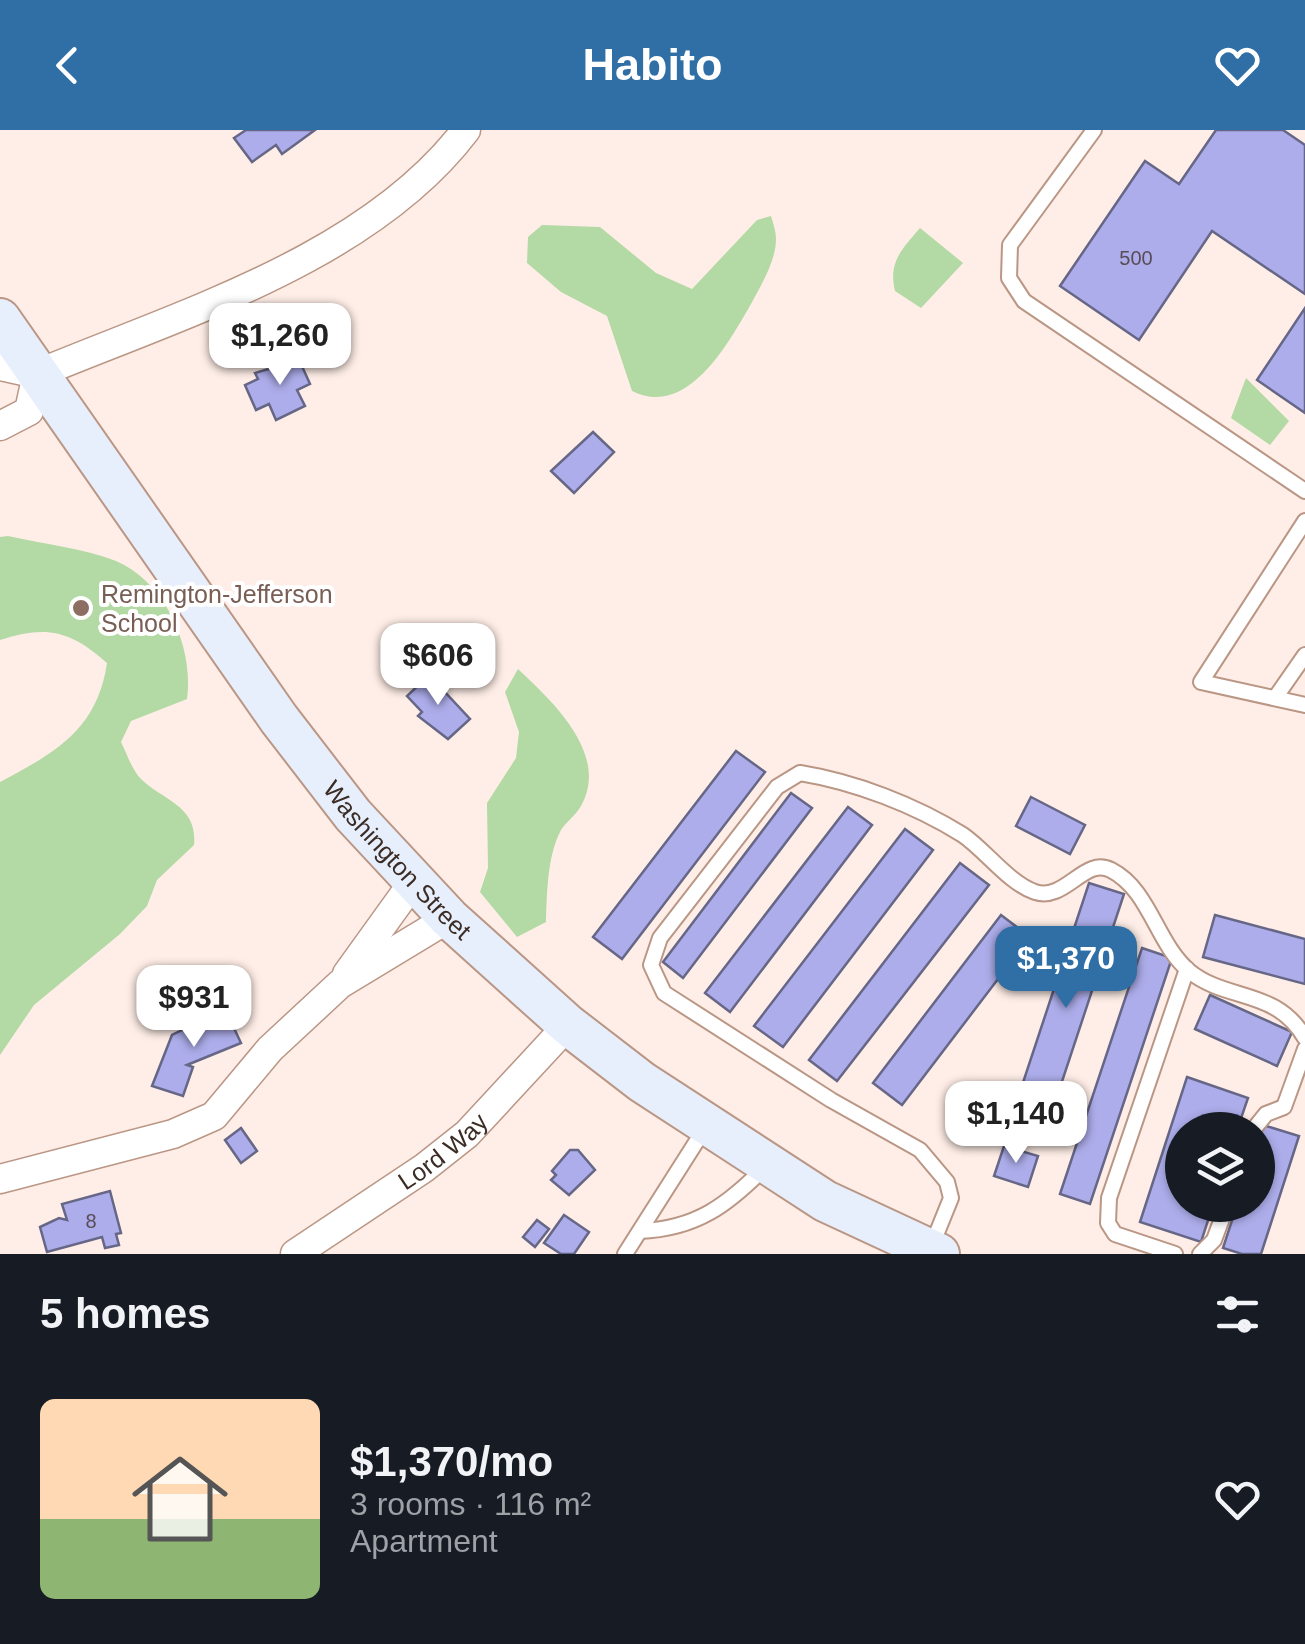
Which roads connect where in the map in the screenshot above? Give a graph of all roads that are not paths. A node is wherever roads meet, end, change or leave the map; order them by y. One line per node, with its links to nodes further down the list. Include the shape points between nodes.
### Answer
1 (466, 130): 4 (street, via 374,218 256,283)
2 (1094, 130): 6 (lane, via 1010,245 1009,278 1024,300)
3 (0, 319): 4 (main road, Washington Street)
4 (19, 370): 5 (street, via 28,411); 11 (main road, Washington Street, via 354,815)
5 (0, 426)
6 (1305, 491)
7 (1305, 521): 9 (lane, via 1201,682)
8 (1305, 655): 9 (lane)
9 (1275, 698): 10 (lane)
10 (1305, 705)
11 (414, 881): 12 (main road, Washington Street); 14 (street)
12 (449, 918): 14 (street); 15 (main road, Washington Street)
13 (1187, 969): 16 (lane, via 1260,998 1295,1020); 24 (lane, via 1156,931 1136,888 1108,867 1093,868 1054,894 1034,892 962,834 846,780 800,773 776,788 660,938 651,964 664,993 920,1150 947,1182 951,1198); 27 (lane, via 1109,1198 1108,1222 1115,1234)
14 (340, 984): 21 (street, via 280,1039 214,1116 173,1134)
15 (568, 1024): 19 (main road, Washington Street); 25 (street, Lord Way, via 466,1134)
16 (1305, 1038)
17 (1305, 1049): 18 (lane, via 1284,1107)
18 (1271, 1112)
19 (707, 1124): 20 (main road, Washington Street); 23 (lane)
20 (768, 1164): 23 (lane, via 730,1204 708,1216 672,1230); 24 (main road, Washington Street, via 825,1202)
21 (0, 1179)
22 (1221, 1222): 28 (lane)
23 (640, 1231): 26 (lane)
24 (934, 1252)
25 (294, 1254)
26 (625, 1254)
27 (1176, 1254)
28 (1200, 1254)

